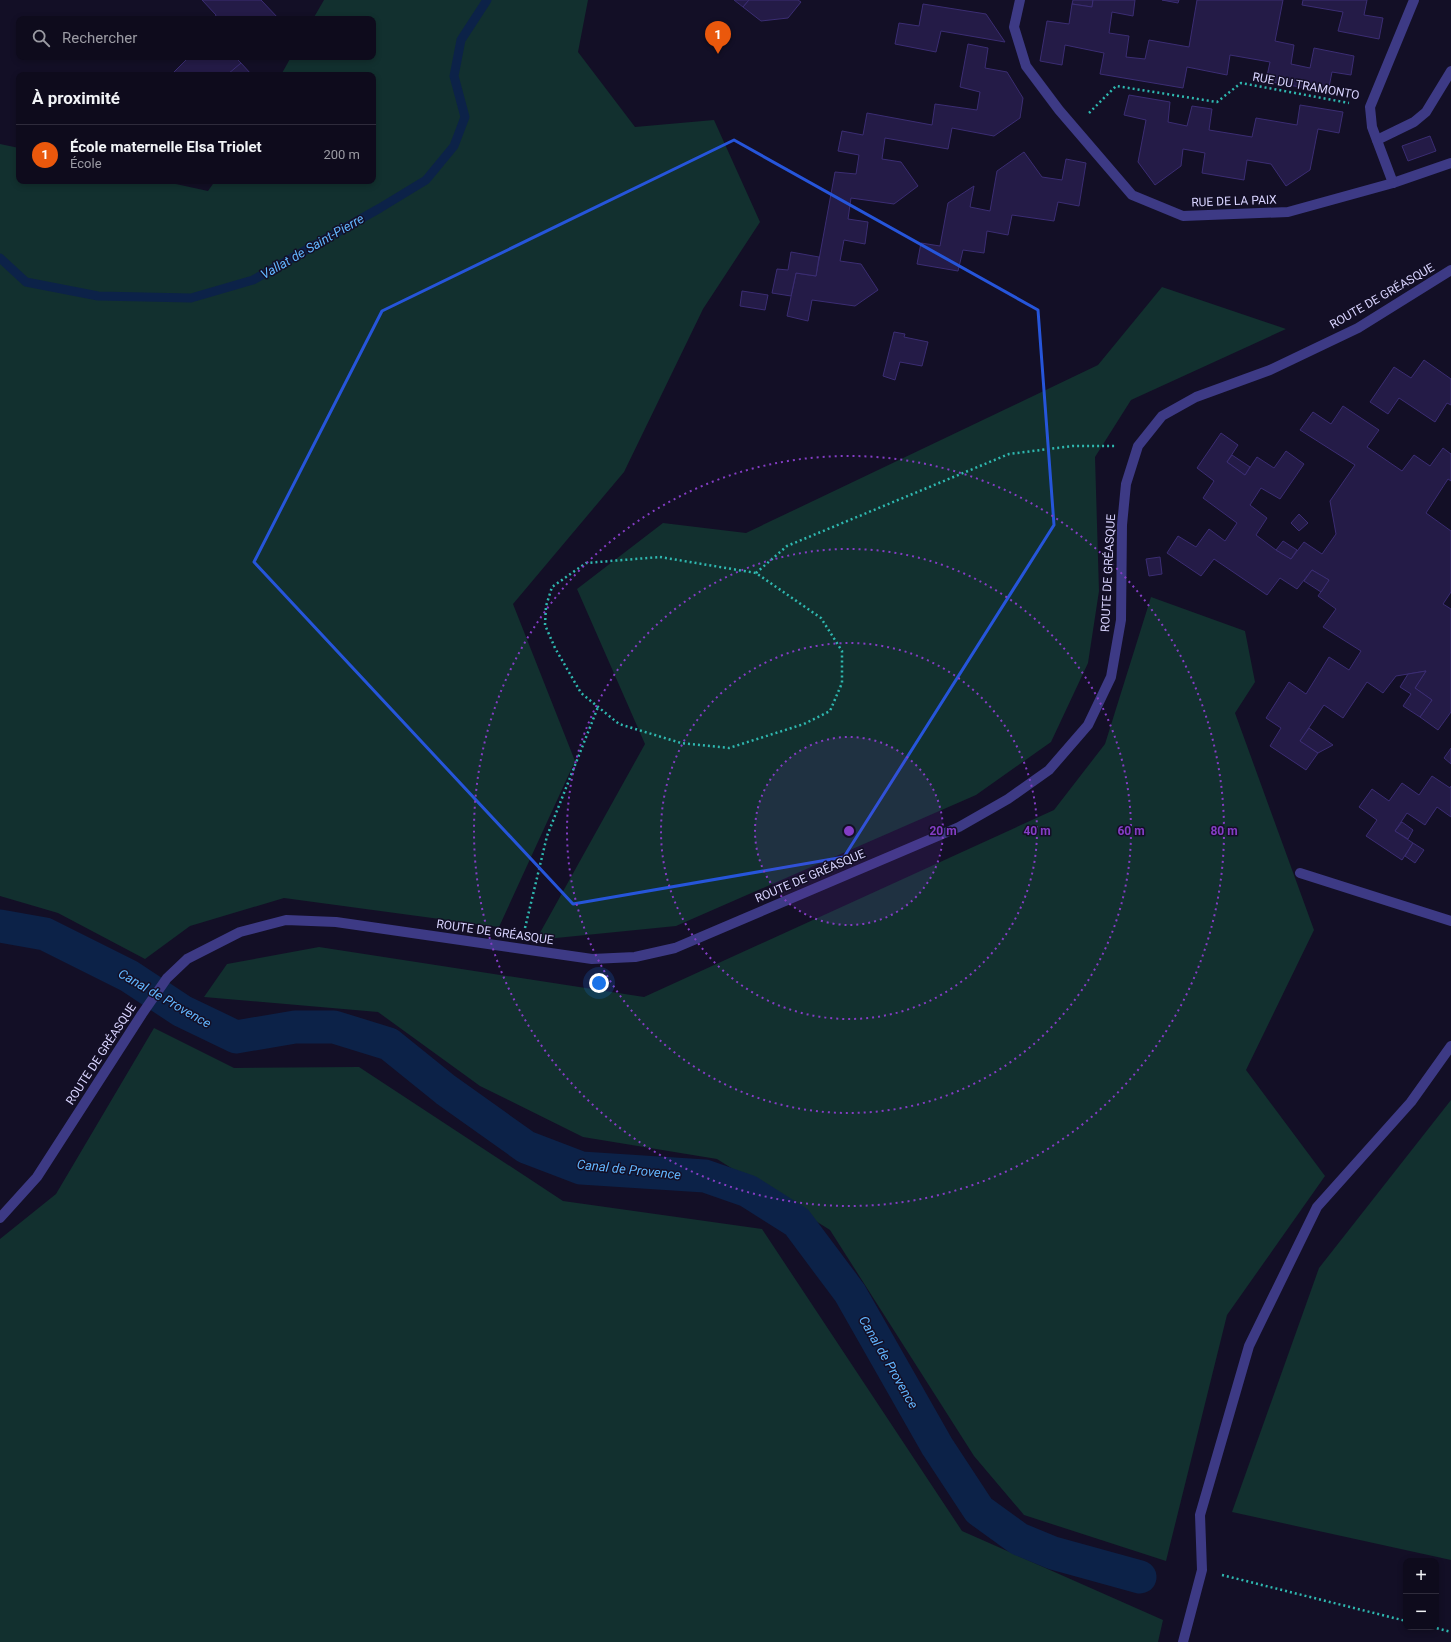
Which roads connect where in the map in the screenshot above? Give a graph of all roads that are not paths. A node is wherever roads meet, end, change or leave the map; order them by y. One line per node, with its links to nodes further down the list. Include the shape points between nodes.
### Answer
1 (1020, 0): 6 (street, RUE DE LA PAIX, via 1014,27 1026,66 1059,110 1132,195 1183,216 1288,212)
2 (1414, 0): 4 (street, via 1370,107 1372,127)
3 (1451, 71): 4 (street, via 1426,112 1414,122)
4 (1377, 140): 6 (street)
5 (1451, 163): 6 (street, RUE DE LA PAIX)
6 (1393, 183)
7 (1451, 270): 11 (street, ROUTE DE GRÉASQUE, via 1358,328 1270,370 1196,397 1162,416 1138,446 1126,484 1122,525 1121,620 1111,677 1088,725 1049,770 1008,800 959,827 675,948 635,957 592,958 336,922 286,920 240,932 187,959 167,978 37,1177)
8 (1300, 873): 9 (street)
9 (1451, 921)
10 (1451, 1046): 12 (street, via 1411,1102 1317,1207 1249,1346 1200,1515 1202,1570)
11 (0, 1218)
12 (1183, 1642)

